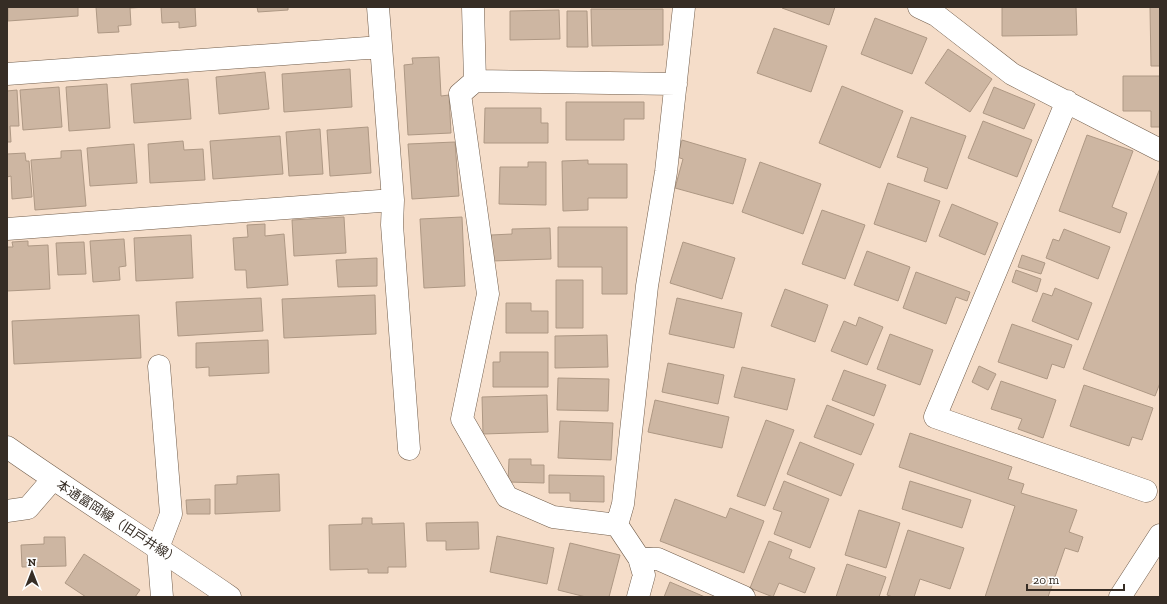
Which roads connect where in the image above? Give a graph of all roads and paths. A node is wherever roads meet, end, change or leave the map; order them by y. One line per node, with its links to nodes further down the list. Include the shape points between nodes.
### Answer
1 (378, 7): 5 (street)
2 (473, 7): 7 (street)
3 (684, 7): 8 (street)
4 (931, 10): 9 (street, via 1012,74)
5 (381, 47): 6 (street); 11 (street)
6 (7, 74)
7 (475, 81): 8 (street); 19 (street, via 460,94 488,294 462,419 507,497 553,517)
8 (676, 84): 19 (street, via 666,172 647,286 623,504)
9 (1067, 101): 10 (street); 17 (street, via 935,417)
10 (1160, 150)
11 (393, 200): 12 (street); 15 (street, via 392,225)
12 (7, 229)
13 (159, 366): 21 (street, via 171,514)
14 (7, 447): 16 (street, 本通富岡線（旧戸井線）)
15 (409, 450)
16 (53, 479): 18 (street, via 28,508); 21 (street, 本通富岡線（旧戸井線）)
17 (1146, 491)
18 (7, 511)
19 (616, 525): 22 (street)
20 (1160, 535): 27 (street)
21 (158, 548): 23 (street); 24 (street, 本通富岡線（旧戸井線）)
22 (639, 558): 25 (street, via 644,574); 26 (street, via 658,559)
23 (162, 597)
24 (230, 597)
25 (638, 597)
26 (744, 597)
27 (1120, 597)

